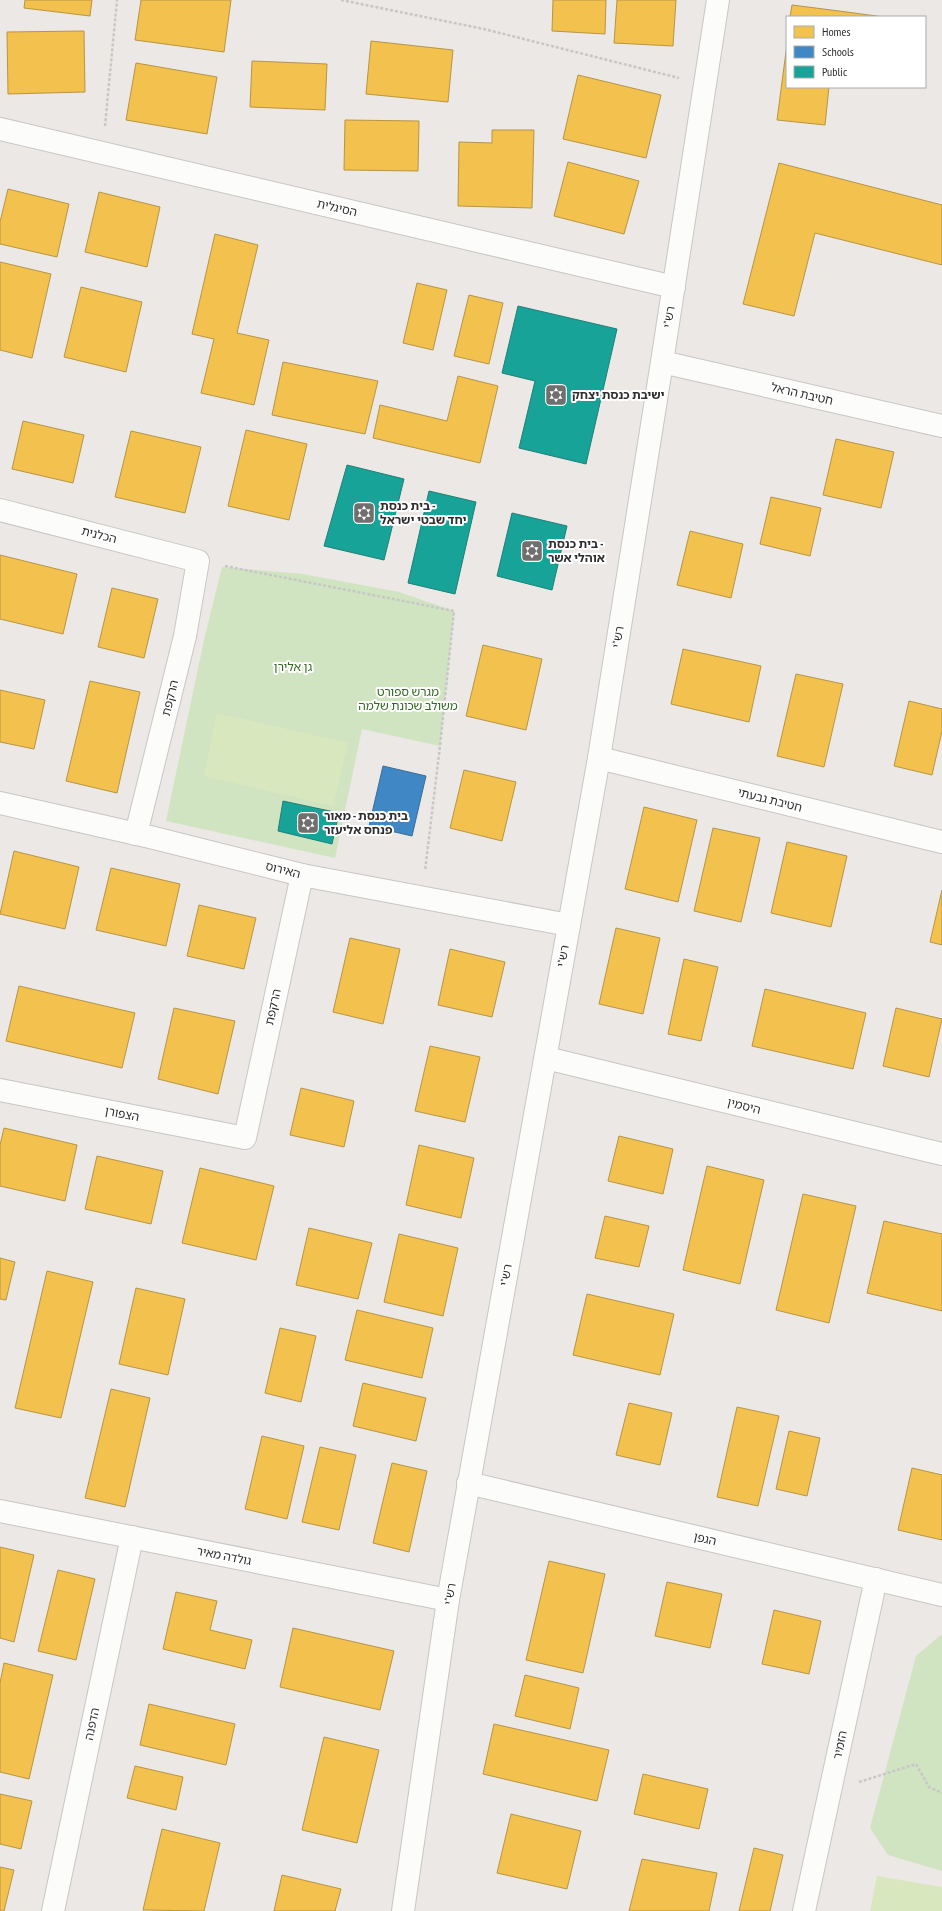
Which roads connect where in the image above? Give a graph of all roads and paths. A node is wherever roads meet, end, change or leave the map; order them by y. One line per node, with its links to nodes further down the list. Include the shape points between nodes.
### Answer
1 (117, 0): 6 (path)
2 (341, 0): 4 (path, via 484,29)
3 (718, 0): 4 (street, רש"י)
4 (705, 84): 7 (street, רש"י)
5 (0, 129): 6 (street, הסיגלית)
6 (102, 153): 7 (street, הסיגלית)
7 (674, 287): 8 (street, רש"י)
8 (662, 362): 9 (street, חטיבת הראל); 12 (street, רש"י)
9 (942, 426)
10 (0, 510): 11 (street, הכלנית)
11 (198, 561): 14 (street, הרקפת, via 185,636); 17 (path, via 454,611)
12 (599, 758): 15 (street, חטיבת גבעתי); 18 (street, רש"י)
13 (0, 803): 14 (street, האירוס)
14 (136, 834): 16 (street, האירוס)
15 (942, 842)
16 (302, 875): 17 (street, האירוס); 21 (street, הרקפת)
17 (422, 897): 18 (street, האירוס)
18 (569, 925): 19 (street, רש"י)
19 (546, 1058): 22 (street, היסמין); 23 (street, רש"י)
20 (0, 1090): 21 (street, הצפורן)
21 (245, 1138)
22 (942, 1154)
23 (468, 1483): 26 (street, הגפן); 28 (street, רש"י)
24 (0, 1511): 25 (street, גולדה מאיר)
25 (132, 1537): 28 (street, גולדה מאיר); 31 (street, הדפנה)
26 (876, 1579): 27 (street, הגפן); 29 (street, הזמיר)
27 (942, 1595)
28 (448, 1600): 32 (street, רש"י)
29 (830, 1792): 30 (path, via 916,1764 929,1787); 33 (street, הזמיר)
30 (942, 1793)
31 (53, 1911)
32 (403, 1911)
33 (804, 1911)

